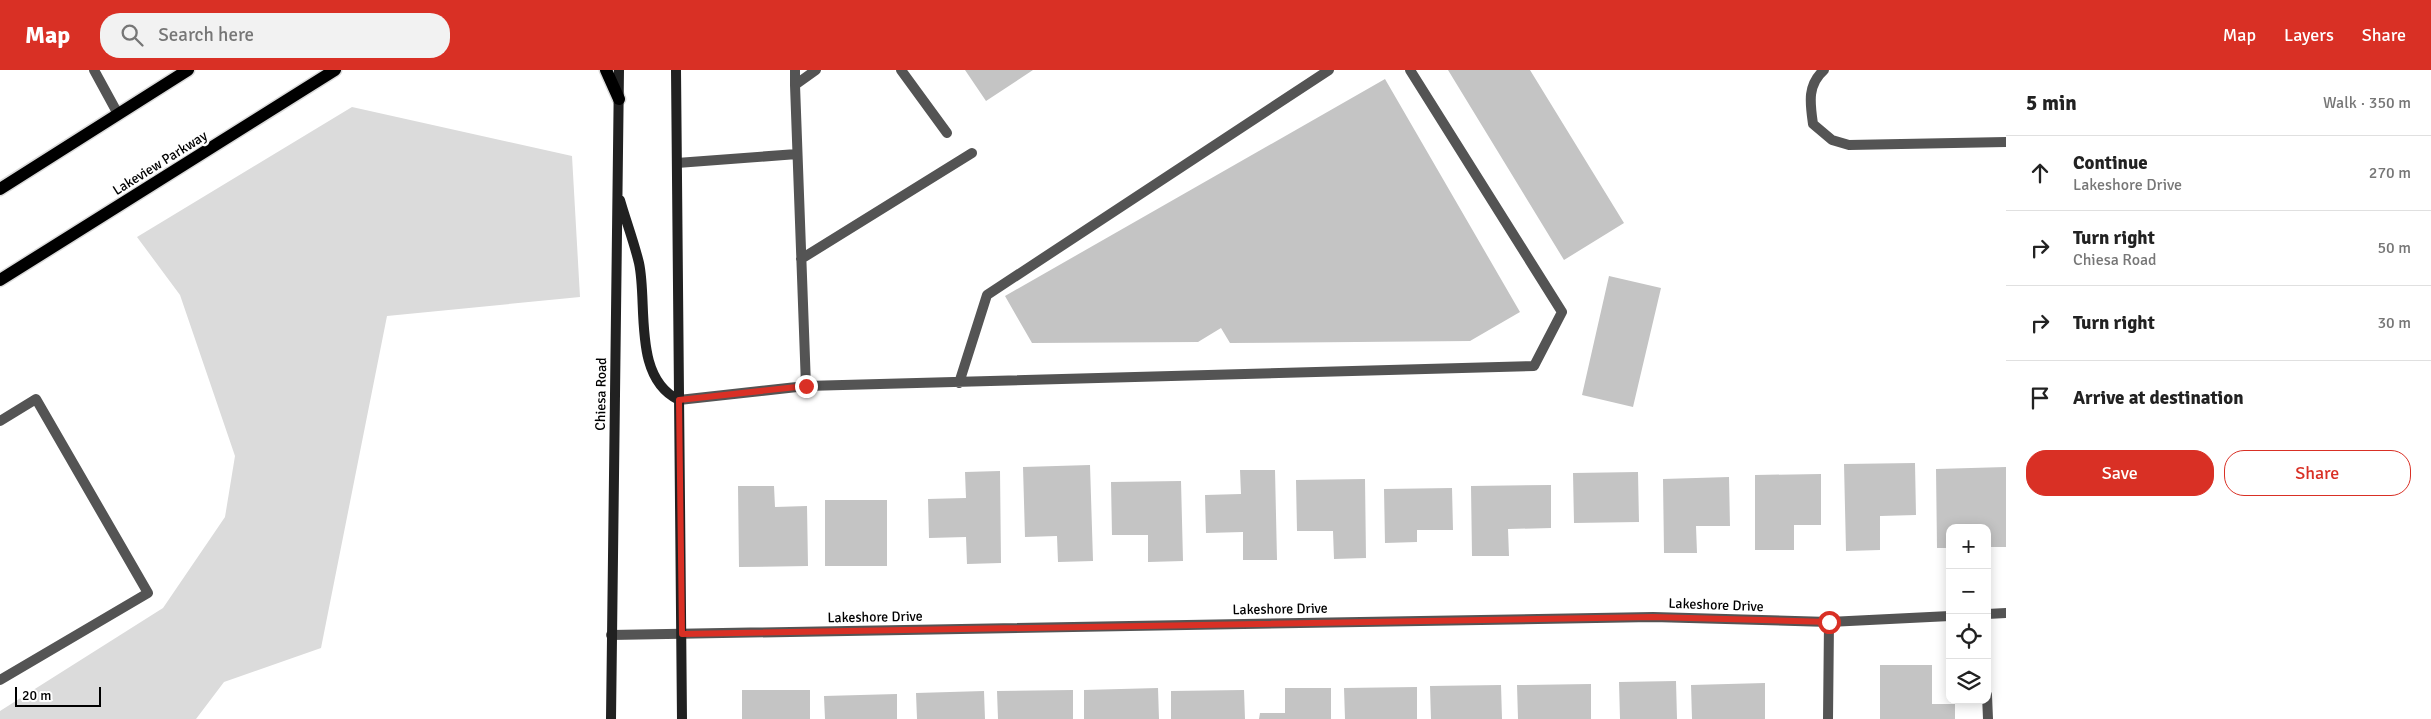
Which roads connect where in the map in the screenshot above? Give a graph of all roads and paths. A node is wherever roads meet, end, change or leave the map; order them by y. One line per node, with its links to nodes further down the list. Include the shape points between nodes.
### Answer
1 (94, 70): 15 (street)
2 (188, 70): 15 (main road)
3 (335, 70): 24 (main road, Lakeview Parkway)
4 (606, 70): 14 (main road)
5 (619, 70): 14 (main road, Chiesa Road)
6 (676, 70): 20 (main road)
7 (795, 70): 13 (street)
8 (816, 70): 13 (street)
9 (901, 70): 16 (street)
10 (1329, 70): 25 (street, via 987,295)
11 (1410, 70): 25 (street, via 1562,312 1534,366)
12 (1824, 70): 17 (street, via 1816,77 1810,97 1813,124 1832,140 1849,145)
13 (795, 85): 19 (street)
14 (619, 99): 22 (main road, Chiesa Road)
15 (118, 114): 21 (main road)
16 (947, 133)
17 (2006, 142)
18 (972, 153): 23 (street)
19 (797, 154): 20 (street); 23 (street)
20 (677, 163): 27 (main road)
21 (0, 189)
22 (617, 190): 27 (main road, via 639,264 644,337 652,367 659,384 668,395); 34 (main road, Chiesa Road)
23 (801, 259): 26 (street)
24 (0, 280)
25 (959, 383): 26 (street)
26 (806, 386): 27 (street)
27 (679, 400): 33 (main road)
28 (0, 421): 35 (street, via 36,399 148,593)
29 (2006, 613): 30 (street)
30 (1991, 614)
31 (1946, 616): 32 (street, Lakeshore Drive)
32 (1829, 622): 33 (street, Lakeshore Drive, via 1653,617); 39 (street)
33 (682, 634): 34 (street, Lakeshore Drive); 38 (main road)
34 (611, 635): 37 (main road, Chiesa Road)
35 (0, 680)
36 (1987, 704): 40 (street)
37 (612, 719)
38 (682, 719)
39 (1828, 719)
40 (1988, 719)

